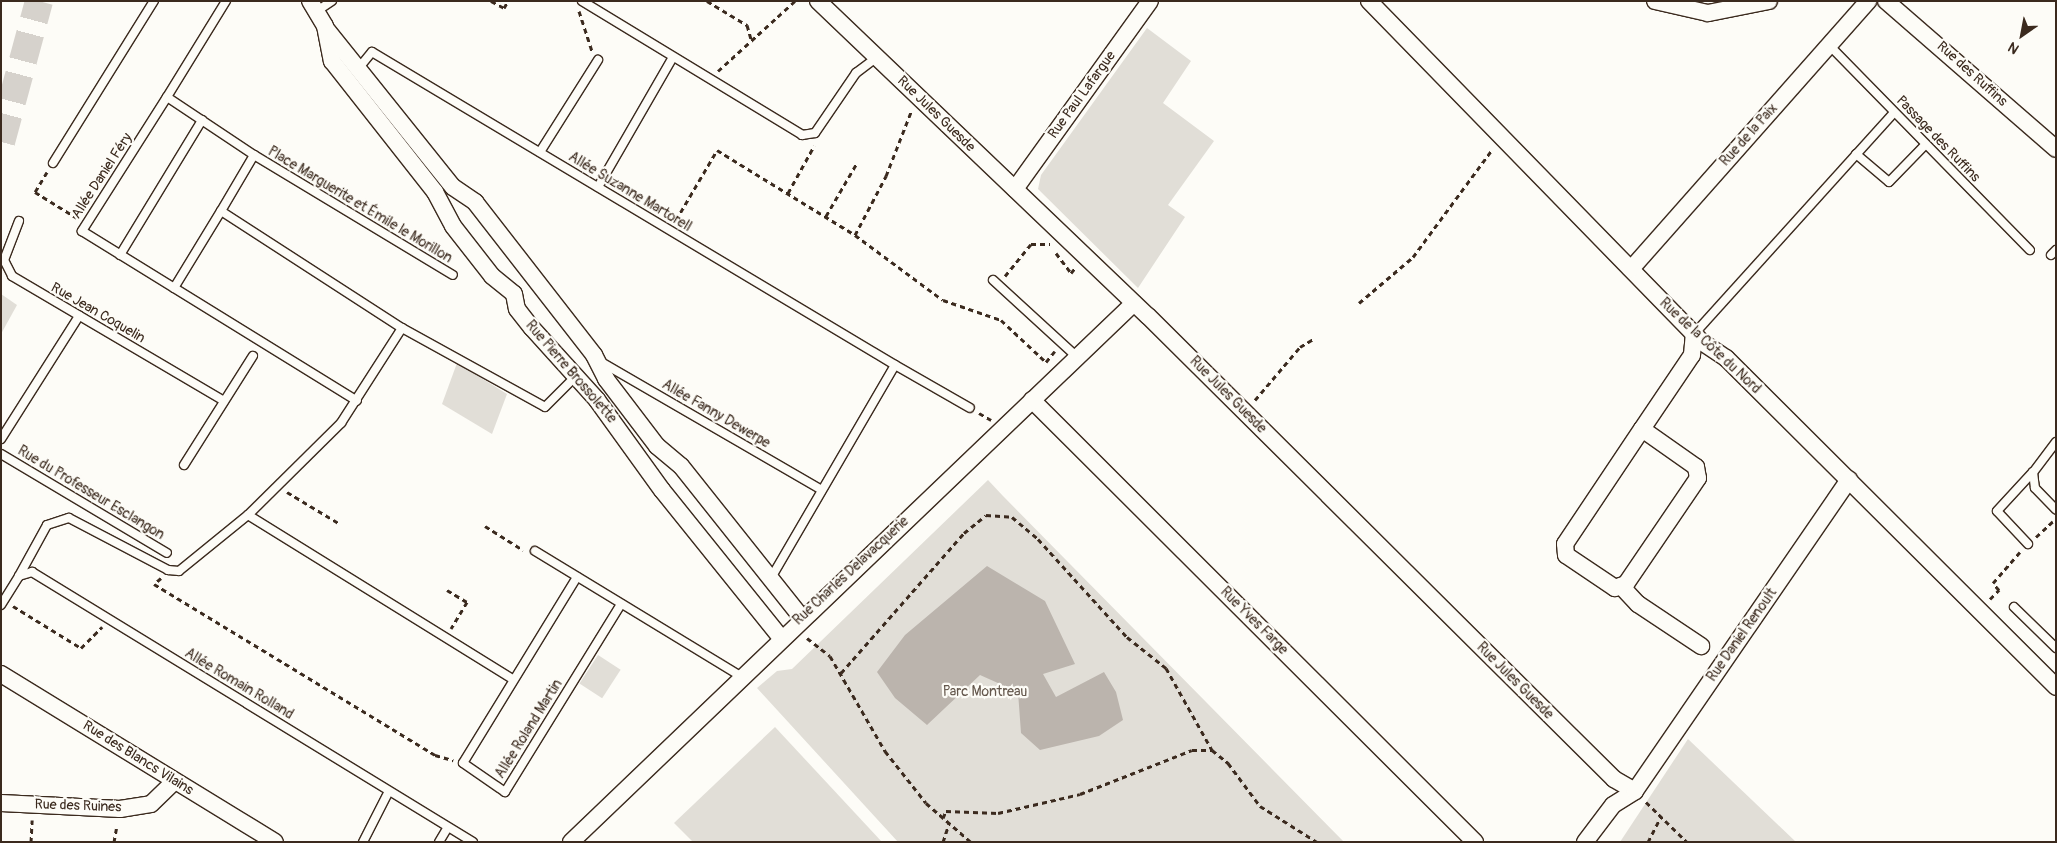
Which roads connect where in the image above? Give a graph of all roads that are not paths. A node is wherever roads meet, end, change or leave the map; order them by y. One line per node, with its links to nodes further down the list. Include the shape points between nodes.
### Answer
1 (154, 1): 27 (lane)
2 (226, 1): 19 (lane, Allée Daniel Féry)
3 (332, 1): 12 (lane)
4 (818, 1): 15 (street, Rue Jules Guesde)
5 (1150, 1): 29 (street, Rue Paul Lafargue)
6 (1369, 1): 34 (street, Rue de la Côte du Nord)
7 (1655, 1): 8 (street, via 1708,13)
8 (1769, 1)
9 (1868, 1): 14 (street, Rue de la Paix)
10 (1886, 1): 23 (street, Rue des Ruffins)
11 (583, 2): 16 (lane)
12 (313, 6): 13 (street, Rue Pierre Brossolette)
13 (324, 26): 18 (street, Rue Pierre Brossolette); 39 (street, Rue Pierre Brossolette, via 332,61 435,192 453,226 483,264)
14 (1829, 45): 20 (lane, Passage des Ruffins); 34 (street, Rue de la Paix)
15 (877, 58): 16 (lane, via 856,73 815,133 802,135); 29 (street, Rue Jules Guesde)
16 (672, 59): 28 (lane)
17 (598, 60): 24 (lane)
18 (358, 69): 24 (lane, Allée Suzanne Martorell, via 372,52); 37 (street, Rue Pierre Brossolette, via 453,187 475,202)
19 (168, 97): 21 (lane); 33 (lane, Allée Daniel Féry, via 82,231)
20 (1894, 112): 22 (lane, Passage des Ruffins); 25 (lane)
21 (202, 120): 26 (lane, Place Marguerite et Émile le Morillon); 33 (lane)
22 (1925, 145): 25 (lane, via 1889,182); 32 (lane, Passage des Ruffins)
23 (2056, 149)
24 (540, 152): 28 (lane, Allée Suzanne Martorell)
25 (1856, 154): 43 (lane)
26 (254, 155): 30 (lane, Place Marguerite et Émile le Morillon); 35 (lane, Place Marguerite et Émile le Morillon)
27 (53, 163)
28 (598, 186): 47 (lane, Allée Suzanne Martorell)
29 (1015, 189): 40 (street, Rue Jules Guesde)
30 (221, 211): 38 (lane, Place Marguerite et Émile le Morillon); 42 (lane)
31 (19, 221): 41 (lane, Rue Jean Coquelin, via 4,260 12,276)
32 (2030, 250)
33 (120, 255): 38 (lane, Allée Daniel Féry)
34 (1631, 269): 43 (street, Rue de la Côte du Nord)
35 (453, 275)
36 (996, 282): 45 (lane)
37 (539, 285): 39 (street, via 528,284); 46 (street, Rue Pierre Brossolette)
38 (174, 288): 51 (lane)
39 (514, 294): 48 (street, Rue Pierre Brossolette, via 510,309 514,317 532,328)
40 (1134, 303): 45 (street, Rue Charles Delavacquerie); 82 (street, Rue Jules Guesde, via 1614,779)
41 (79, 316): 50 (lane, Rue Jean Coquelin); 54 (lane, Rue du Professeur Esclangon)
42 (402, 328): 48 (lane, via 545,407); 51 (lane)
43 (1694, 334): 53 (street, via 1695,350); 59 (street, Rue de la Côte du Nord, via 1726,358)
44 (253, 356): 50 (lane)
45 (1077, 357): 49 (street, Rue Charles Delavacquerie)
46 (596, 360): 60 (lane, Allée Fanny Dewerpe); 68 (street, Rue Pierre Brossolette, via 657,446 681,466)
47 (895, 365): 52 (lane); 60 (lane)
48 (574, 378): 73 (street, Rue Pierre Brossolette, via 597,400 662,490)
49 (1032, 400): 73 (street, Rue Charles Delavacquerie); 90 (street, Rue Yves Farge)
50 (224, 401): 57 (lane)
51 (357, 401): 62 (lane, via 341,423)
52 (970, 408)
53 (1642, 429): 69 (street, via 1696,468 1698,478); 69 (street, via 1565,544 1566,555 1615,588)
54 (1, 439)
55 (2056, 442): 58 (lane)
56 (1, 454): 65 (lane, Rue du Professeur Esclangon)
57 (184, 465)
58 (2033, 472): 61 (lane, via 2035,488); 63 (lane, via 1997,511)
59 (1849, 480): 79 (street, Rue de la Côte du Nord); 82 (street, Rue Daniel Renoult)
60 (822, 490): 68 (lane)
61 (2056, 510)
62 (248, 515): 66 (lane, via 179,571 168,570 69,518 47,525); 78 (lane)
63 (2028, 544)
64 (535, 551): 67 (lane)
65 (168, 553)
66 (19, 576): 70 (lane); 81 (lane, Allée Romain Rolland, via 32,572)
67 (577, 577): 71 (lane); 78 (lane)
68 (771, 578): 73 (street, Rue Pierre Brossolette)
69 (1621, 586): 74 (street, via 1638,604)
70 (3, 603)
71 (621, 604): 77 (lane); 78 (lane, Allée Roland Martin, via 505,792 463,763)
72 (2014, 607): 75 (lane)
73 (791, 627): 77 (street, Rue Charles Delavacquerie)
74 (1701, 646)
75 (2056, 648)
76 (1, 674): 80 (street, Rue des Blancs Vilains)
77 (742, 677): 89 (street, Rue Charles Delavacquerie)
78 (512, 679)
79 (2056, 687)
80 (175, 781): 83 (street, Rue des Ruines, via 151,804 120,809); 85 (street, Rue des Blancs Vilains)
81 (389, 791): 84 (lane, Allée Romain Rolland); 86 (lane)
82 (1635, 791): 91 (street, via 1613,805)
83 (1, 803)
84 (448, 827): 87 (lane); 88 (lane, Allée Romain Rolland)
85 (275, 842)
86 (363, 842)
87 (439, 842)
88 (473, 842)
89 (571, 842)
90 (1475, 842)
91 (1585, 842)

